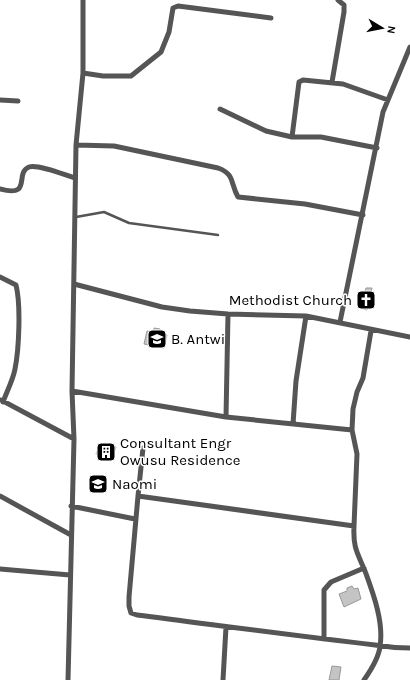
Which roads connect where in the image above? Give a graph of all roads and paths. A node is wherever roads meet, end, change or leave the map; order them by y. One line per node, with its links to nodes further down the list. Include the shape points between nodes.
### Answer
1 (83, 0): 6 (street)
2 (338, 0): 7 (street, via 344,5 344,12)
3 (272, 18): 6 (street, via 178,6 173,8 169,32 161,52 131,76)
4 (410, 47): 5 (street)
5 (409, 54): 9 (street)
6 (83, 73): 13 (street)
7 (332, 82): 9 (street); 12 (street, via 307,79 299,82)
8 (0, 100): 10 (street)
9 (388, 100): 14 (street, via 383,112)
10 (18, 101)
11 (220, 109): 12 (street, via 266,131)
12 (292, 137): 14 (street, via 321,137)
13 (76, 145): 15 (street); 17 (street, via 114,146 218,168 231,176 238,197 306,204)
14 (377, 148): 17 (street)
15 (75, 178): 16 (street, via 30,167 25,170 20,187 16,191); 18 (street)
16 (0, 189)
17 (362, 215): 24 (street)
18 (75, 217): 19 (lane, via 104,212 129,223); 21 (street)
19 (218, 235)
20 (0, 277): 28 (street, via 16,285 18,296 17,359)
21 (74, 284): 22 (street, via 162,307); 27 (street)
22 (228, 314): 23 (street); 29 (street)
23 (306, 316): 24 (street); 30 (street, via 296,381)
24 (340, 322): 25 (street)
25 (371, 331): 26 (street); 31 (street, via 363,378 356,397)
26 (410, 337)
27 (72, 392): 29 (street); 32 (street)
28 (1, 401): 32 (street)
29 (226, 417): 30 (street)
30 (294, 424): 31 (street)
31 (352, 430): 38 (street, via 357,454)
32 (74, 439): 36 (street)
33 (143, 448): 35 (street)
34 (0, 496): 39 (street)
35 (138, 496): 37 (street); 38 (street)
36 (71, 506): 37 (street); 39 (street)
37 (135, 519): 43 (street, via 129,597 131,613)
38 (354, 526): 40 (street, via 355,549)
39 (71, 535): 42 (street)
40 (364, 568): 44 (street, via 331,582 324,590); 45 (street, via 379,619)
41 (0, 569): 42 (street)
42 (70, 575): 47 (street)
43 (226, 626): 44 (street); 48 (street)
44 (324, 639): 45 (street)
45 (381, 646): 46 (street); 49 (street)
46 (410, 648)
47 (68, 680)
48 (223, 680)
49 (364, 680)

